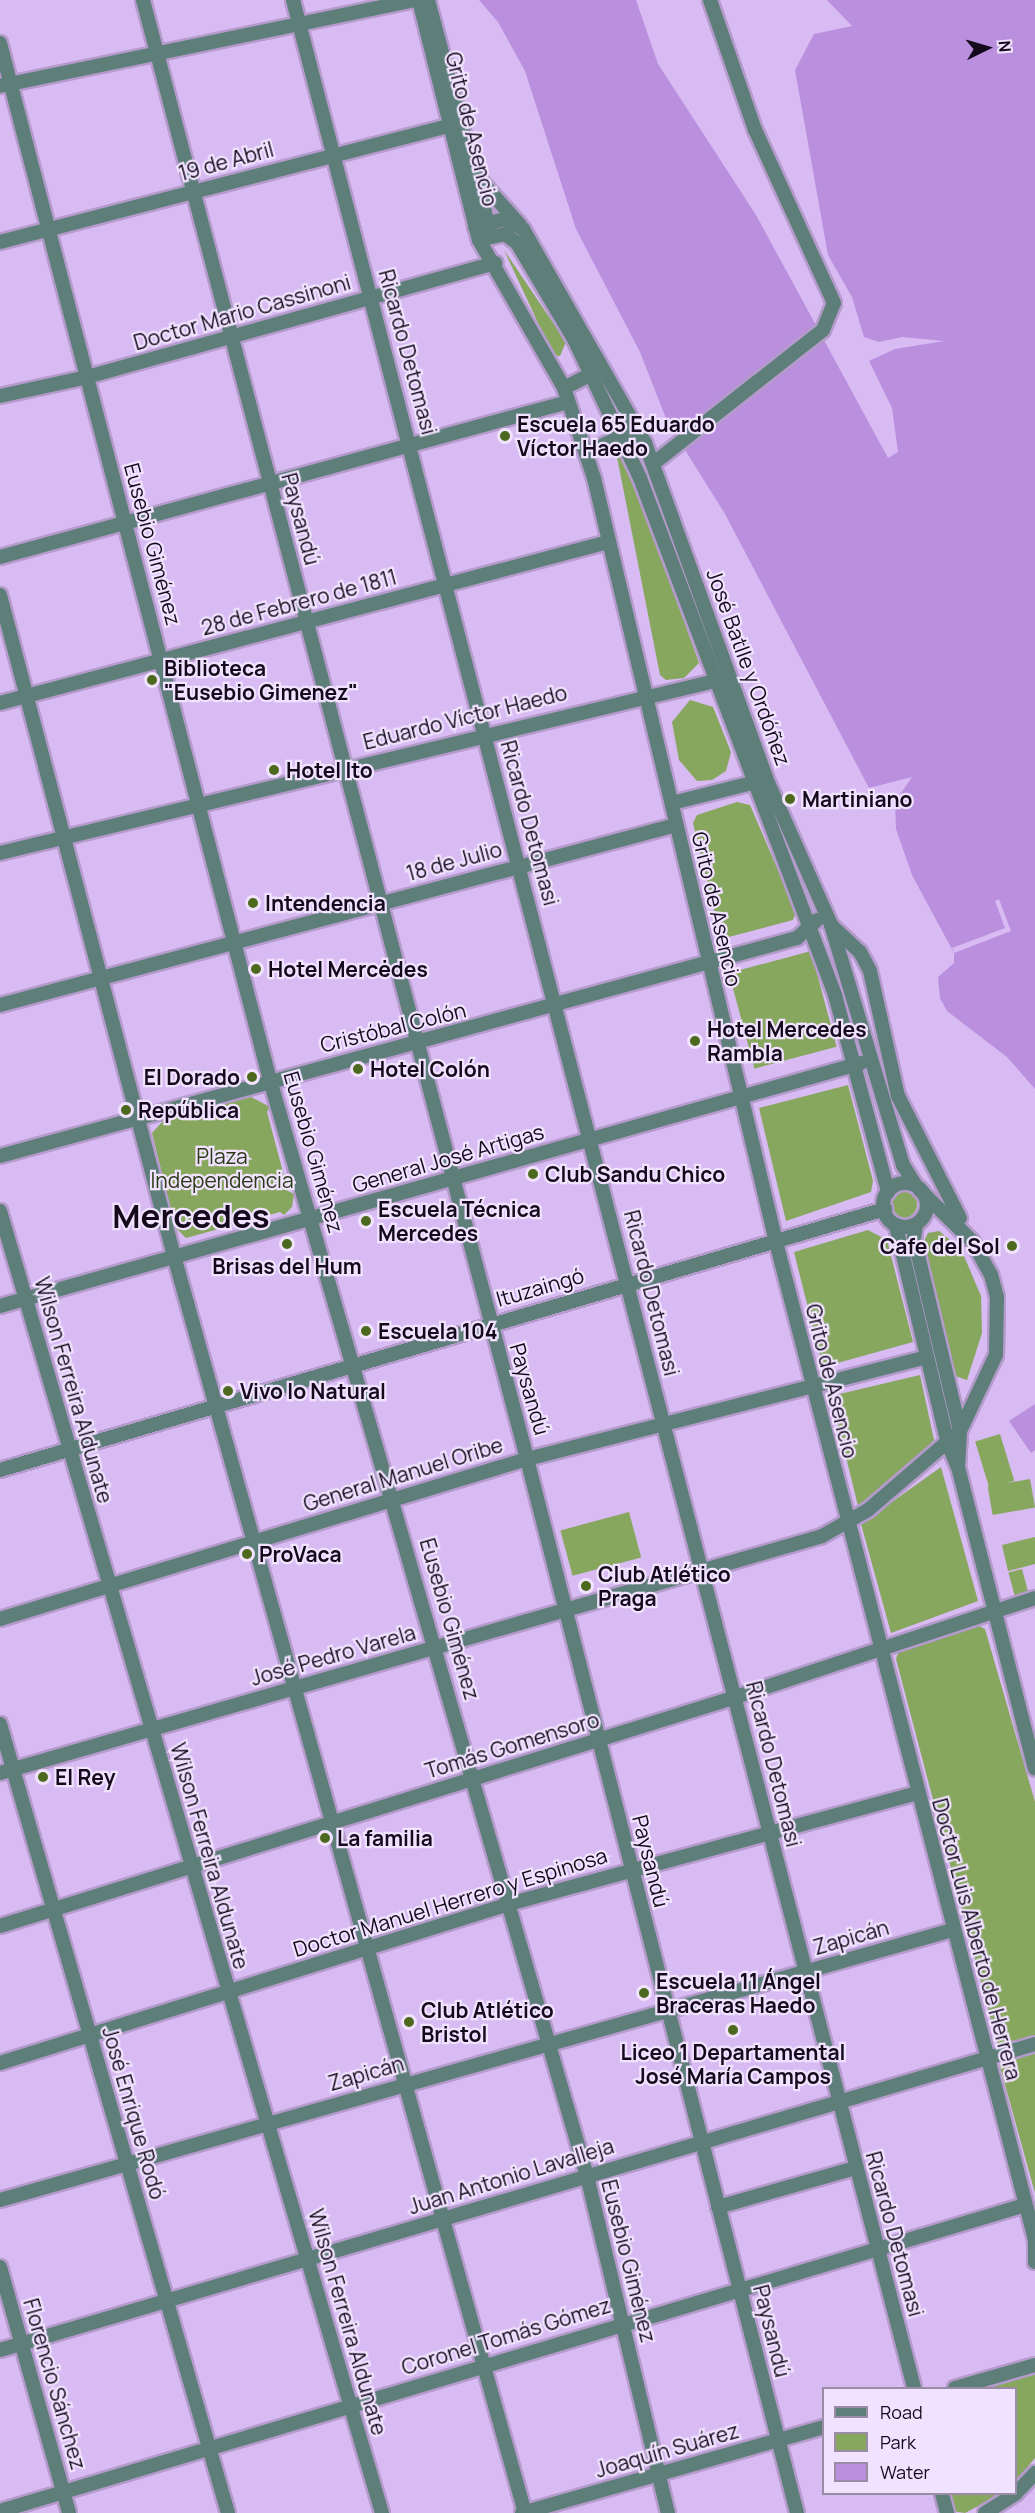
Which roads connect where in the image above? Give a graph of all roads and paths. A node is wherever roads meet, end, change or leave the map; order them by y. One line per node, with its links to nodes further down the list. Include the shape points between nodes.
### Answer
1 (143, 0): 8 (street, Paysandú)
2 (294, 0): 6 (street, Ricardo Detomasi)
3 (418, 0): 6 (street); 11 (street, Grito de Asencio)
4 (427, 0): 10 (street, Grito de Asencio)
5 (710, 0): 31 (street, via 755,130 831,290 832,310 823,330 672,454)
6 (300, 22): 8 (street); 12 (street, Ricardo Detomasi)
7 (0, 43): 9 (street, Eusebio Giménez)
8 (157, 52): 9 (street); 14 (street, Paysandú)
9 (5, 85): 16 (street, Eusebio Giménez)
10 (463, 122): 11 (street, 19 de Abril); 13 (street, Grito de Asencio)
11 (448, 125): 12 (street, 19 de Abril); 17 (street, Grito de Asencio)
12 (332, 155): 14 (street, 19 de Abril); 20 (street, Ricardo Detomasi)
13 (478, 178): 15 (street, José Batlle y Ordóñez); 17 (street, Grito de Asencio)
14 (194, 191): 16 (street, 19 de Abril); 21 (street, Paysandú)
15 (523, 229): 17 (street, via 510,220); 22 (street, José Batlle y Ordóñez)
16 (49, 230): 18 (street, 19 de Abril); 23 (street, Eusebio Giménez)
17 (483, 232): 19 (street, Grito de Asencio); 22 (street, via 505,234 517,243)
18 (0, 242)
19 (495, 263): 20 (street, Doctor Mario Cassinoni); 24 (street, Grito de Asencio)
20 (372, 298): 21 (street, Doctor Mario Cassinoni); 29 (street, Ricardo Detomasi)
21 (232, 337): 23 (street, Doctor Mario Cassinoni); 32 (street, Paysandú)
22 (596, 371): 24 (street); 27 (street, José Batlle y Ordóñez); 28 (street)
23 (87, 377): 25 (street, Doctor Mario Cassinoni); 33 (street, Eusebio Giménez)
24 (564, 388): 26 (street, Grito de Asencio)
25 (0, 396)
26 (568, 402): 29 (street); 30 (street, Grito de Asencio)
27 (635, 425): 28 (street); 31 (street, José Batlle y Ordóñez)
28 (623, 438): 30 (street); 41 (street)
29 (411, 446): 32 (street); 36 (street, Ricardo Detomasi)
30 (587, 453): 34 (street, Grito de Asencio)
31 (654, 463): 40 (street, José Batlle y Ordóñez)
32 (270, 483): 33 (street); 38 (street, Paysandú)
33 (126, 522): 35 (street); 39 (street, Eusebio Giménez)
34 (608, 542): 36 (street, 28 de Febrero de 1811); 43 (street, Grito de Asencio)
35 (0, 557)
36 (446, 585): 38 (street, 28 de Febrero de 1811); 45 (street, Ricardo Detomasi)
37 (0, 595): 42 (street)
38 (306, 622): 39 (street, 28 de Febrero de 1811); 46 (street, Paysandú)
39 (161, 660): 42 (street, 28 de Febrero de 1811); 50 (street, Eusebio Giménez)
40 (731, 677): 41 (street, Eduardo Víctor Haedo); 47 (street, José Batlle y Ordóñez)
41 (715, 681): 43 (street, Eduardo Víctor Haedo); 48 (street)
42 (26, 696): 44 (street, 28 de Febrero de 1811); 52 (street)
43 (646, 696): 45 (street, Eduardo Víctor Haedo); 49 (street, Grito de Asencio)
44 (0, 703)
45 (485, 734): 46 (street, Eduardo Víctor Haedo); 54 (street, Ricardo Detomasi)
46 (344, 768): 50 (street, Eduardo Víctor Haedo); 55 (street, Paysandú)
47 (766, 778): 48 (street); 57 (street, José Batlle y Ordóñez)
48 (752, 784): 49 (street); 56 (street)
49 (672, 803): 51 (street, Grito de Asencio)
50 (199, 804): 52 (street, Eduardo Víctor Haedo); 59 (street, Eusebio Giménez)
51 (676, 825): 54 (street, 18 de Julio); 61 (street, Grito de Asencio)
52 (63, 838): 53 (street, Eduardo Víctor Haedo); 62 (street)
53 (0, 853)
54 (520, 866): 55 (street, 18 de Julio); 64 (street, Ricardo Detomasi)
55 (379, 903): 59 (street, 18 de Julio); 65 (street, Paysandú)
56 (811, 925): 57 (street); 58 (street); 60 (street)
57 (831, 927): 60 (street, via 828,944); 66 (street, José Batlle y Ordóñez); 88 (street, via 860,952 870,971 897,1096)
58 (797, 938): 60 (street); 61 (street, Cristóbal Colón)
59 (235, 940): 62 (street, 18 de Julio); 68 (street, Eusebio Giménez)
60 (816, 941): 67 (street)
61 (708, 963): 64 (street, Cristóbal Colón); 70 (street, Grito de Asencio)
62 (99, 978): 63 (street, 18 de Julio); 73 (street)
63 (0, 1005)
64 (557, 1005): 65 (street, Cristóbal Colón); 74 (street, Ricardo Detomasi)
65 (417, 1045): 68 (street, Cristóbal Colón); 77 (street, Paysandú)
66 (873, 1060): 67 (street, General José Artigas); 78 (street, José Batlle y Ordóñez, via 903,1165)
67 (854, 1065): 70 (street, General José Artigas); 79 (street)
68 (270, 1080): 69 (street, Cristóbal Colón); 71 (street, Eusebio Giménez)
69 (243, 1090): 71 (street); 72 (street, Cristóbal Colón)
70 (740, 1096): 74 (street, General José Artigas); 89 (street, Grito de Asencio)
71 (278, 1104): 80 (street, Eusebio Giménez)
72 (160, 1113): 73 (street, Cristóbal Colón); 75 (street)
73 (138, 1119): 75 (street); 76 (street, Cristóbal Colón)
74 (591, 1139): 77 (street, General José Artigas); 92 (street, Ricardo Detomasi)
75 (144, 1141): 87 (street)
76 (0, 1156)
77 (451, 1178): 83 (street, General José Artigas); 95 (street, Paysandú)
78 (918, 1187): 79 (street, via 896,1182); 85 (street, via 925,1207); 88 (street)
79 (888, 1192): 81 (street)
80 (302, 1194): 83 (street, Eusebio Giménez); 84 (street)
81 (885, 1209): 86 (street); 89 (street, Ituzaingó)
82 (0, 1211): 93 (street, Wilson Ferreira Aldunate)
83 (312, 1218): 84 (street, General José Artigas); 97 (street, Eusebio Giménez)
84 (288, 1222): 90 (street, General José Artigas)
85 (916, 1225): 86 (street); 101 (street, via 914,1238)
86 (896, 1226): 96 (street)
87 (169, 1235): 90 (street); 91 (street)
88 (972, 1241): 101 (street, via 991,1275 998,1327 996,1355)
89 (776, 1242): 92 (street, Ituzaingó); 98 (street, Grito de Asencio)
90 (200, 1247): 91 (street, General José Artigas)
91 (174, 1256): 93 (street, General José Artigas); 99 (street)
92 (628, 1283): 95 (street, Ituzaingó); 100 (street, Ricardo Detomasi)
93 (25, 1299): 94 (street, General José Artigas); 103 (street, Wilson Ferreira Aldunate)
94 (0, 1306)
95 (489, 1324): 97 (street, Ituzaingó); 104 (street, Paysandú)
96 (926, 1357): 98 (street, General Manuel Oribe); 102 (street)
97 (355, 1364): 99 (street, Ituzaingó); 107 (street, Eusebio Giménez)
98 (812, 1386): 100 (street, General Manuel Oribe); 108 (street, Grito de Asencio)
99 (216, 1407): 103 (street, Ituzaingó); 109 (street)
100 (664, 1423): 104 (street, General Manuel Oribe); 110 (street, Ricardo Detomasi)
101 (960, 1431): 102 (street, José Pedro Varela); 105 (street)
102 (948, 1444): 105 (street); 108 (street, José Pedro Varela, via 895,1492)
103 (69, 1449): 106 (street, Ituzaingó); 111 (street, Wilson Ferreira Aldunate)
104 (528, 1459): 107 (street, General Manuel Oribe); 113 (street, Paysandú)
105 (958, 1467): 114 (street)
106 (0, 1470)
107 (394, 1498): 109 (street, General Manuel Oribe); 116 (street, Eusebio Giménez)
108 (847, 1524): 110 (street, José Pedro Varela); 117 (street, Grito de Asencio)
109 (255, 1540): 111 (street, General Manuel Oribe); 118 (street)
110 (703, 1570): 113 (street, José Pedro Varela); 119 (street, Ricardo Detomasi)
111 (109, 1585): 115 (street, General Manuel Oribe); 121 (street, Wilson Ferreira Aldunate)
112 (1035, 1598): 114 (street, Tomás Gomensoro)
113 (566, 1610): 116 (street, José Pedro Varela); 122 (street, Paysandú)
114 (993, 1610): 117 (street, Tomás Gomensoro); 123 (street)
115 (0, 1618)
116 (435, 1648): 118 (street, José Pedro Varela); 125 (street, Eusebio Giménez)
117 (879, 1649): 119 (street, Tomás Gomensoro); 126 (street, Doctor Luis Alberto de Herrera)
118 (296, 1687): 121 (street, José Pedro Varela); 127 (street)
119 (736, 1697): 122 (street, Tomás Gomensoro); 128 (street, Ricardo Detomasi)
120 (0, 1724): 124 (street, José Enrique Rodó)
121 (151, 1729): 124 (street, José Pedro Varela); 129 (street, Wilson Ferreira Aldunate)
122 (598, 1740): 125 (street, Tomás Gomensoro); 130 (street, Paysandú)
123 (1035, 1766)
124 (7, 1771): 132 (street, José Enrique Rodó)
125 (474, 1778): 127 (street, Tomás Gomensoro); 131 (street, Eusebio Giménez)
126 (917, 1793): 128 (street, Doctor Manuel Herrero y Espinosa); 134 (street, Doctor Luis Alberto de Herrera)
127 (334, 1822): 129 (street, Tomás Gomensoro); 135 (street)
128 (770, 1832): 130 (street, Doctor Manuel Herrero y Espinosa); 136 (street, Ricardo Detomasi)
129 (192, 1867): 132 (street, Tomás Gomensoro); 137 (street, Wilson Ferreira Aldunate)
130 (632, 1868): 131 (street, Doctor Manuel Herrero y Espinosa); 138 (street, Paysandú)
131 (509, 1904): 135 (street, Doctor Manuel Herrero y Espinosa); 140 (street, Eusebio Giménez)
132 (54, 1908): 133 (street, Tomás Gomensoro); 139 (street, José Enrique Rodó)
133 (0, 1926)
134 (952, 1930): 136 (street, Zapicán); 142 (street, Doctor Luis Alberto de Herrera)
135 (370, 1948): 137 (street, Doctor Manuel Herrero y Espinosa); 144 (street)
136 (805, 1972): 138 (street, Zapicán); 145 (street, Ricardo Detomasi)
137 (228, 1991): 139 (street, Doctor Manuel Herrero y Espinosa); 146 (street, Wilson Ferreira Aldunate)
138 (667, 2010): 140 (street, Zapicán); 147 (street, Paysandú)
139 (90, 2035): 143 (street, Doctor Manuel Herrero y Espinosa); 148 (street, José Enrique Rodó)
140 (549, 2042): 144 (street, Zapicán); 150 (street, Eusebio Giménez)
141 (1035, 2044): 142 (street, Juan Antonio Lavalleja)
142 (986, 2058): 145 (street, Juan Antonio Lavalleja); 152 (street, Doctor Luis Alberto de Herrera)
143 (0, 2064)
144 (406, 2083): 146 (street, Zapicán); 154 (street)
145 (838, 2100): 147 (street, Juan Antonio Lavalleja); 149 (street, Ricardo Detomasi)
146 (267, 2124): 148 (street, Zapicán); 157 (street, Wilson Ferreira Aldunate)
147 (703, 2140): 150 (street, Juan Antonio Lavalleja); 153 (street, Paysandú)
148 (127, 2164): 151 (street, Zapicán); 161 (street, José Enrique Rodó)
149 (856, 2168): 153 (street); 156 (street, Ricardo Detomasi)
150 (587, 2176): 154 (street, Juan Antonio Lavalleja); 162 (street, Eusebio Giménez)
151 (0, 2200)
152 (1025, 2205): 155 (street, Doctor Luis Alberto de Herrera); 156 (street, Coronel Tomás Gómez)
153 (718, 2207): 160 (street, Paysandú)
154 (445, 2218): 157 (street, Juan Antonio Lavalleja); 165 (street)
155 (1035, 2240): 158 (street, Doctor Luis Alberto de Herrera)
156 (877, 2248): 160 (street, Coronel Tomás Gómez); 167 (street, Ricardo Detomasi)
157 (308, 2259): 161 (street, Juan Antonio Lavalleja); 169 (street, Wilson Ferreira Aldunate)
158 (1035, 2262)
159 (0, 2267): 163 (street, Florencio Sánchez)
160 (739, 2287): 162 (street, Coronel Tomás Gómez); 171 (street, Paysandú)
161 (166, 2302): 163 (street, Juan Antonio Lavalleja); 172 (street, José Enrique Rodó)
162 (623, 2322): 165 (street, Coronel Tomás Gómez); 174 (street, Eusebio Giménez)
163 (22, 2343): 164 (street, Juan Antonio Lavalleja); 176 (street, Florencio Sánchez)
164 (0, 2350)
165 (485, 2364): 169 (street, Coronel Tomás Gómez); 183 (street)
166 (1035, 2365): 168 (street)
167 (914, 2387)
168 (958, 2387)
169 (350, 2405): 172 (street, Coronel Tomás Gómez); 182 (street, Wilson Ferreira Aldunate)
170 (822, 2428): 171 (street, Joaquín Suárez)
171 (778, 2440): 174 (street, Joaquín Suárez); 185 (street, Paysandú)
172 (210, 2448): 176 (street, Coronel Tomás Gómez); 181 (street, José Enrique Rodó)
173 (1035, 2473): 175 (street)
174 (658, 2475): 183 (street, Joaquín Suárez); 184 (street, Eusebio Giménez)
175 (1017, 2491)
176 (63, 2492): 179 (street, Coronel Tomás Gómez); 180 (street, Florencio Sánchez)
177 (942, 2495): 186 (street)
178 (1012, 2495): 187 (street)
179 (0, 2511)
180 (69, 2513)
181 (228, 2513)
182 (382, 2513)
183 (524, 2513)
184 (668, 2513)
185 (797, 2513)
186 (947, 2513)
187 (985, 2513)

